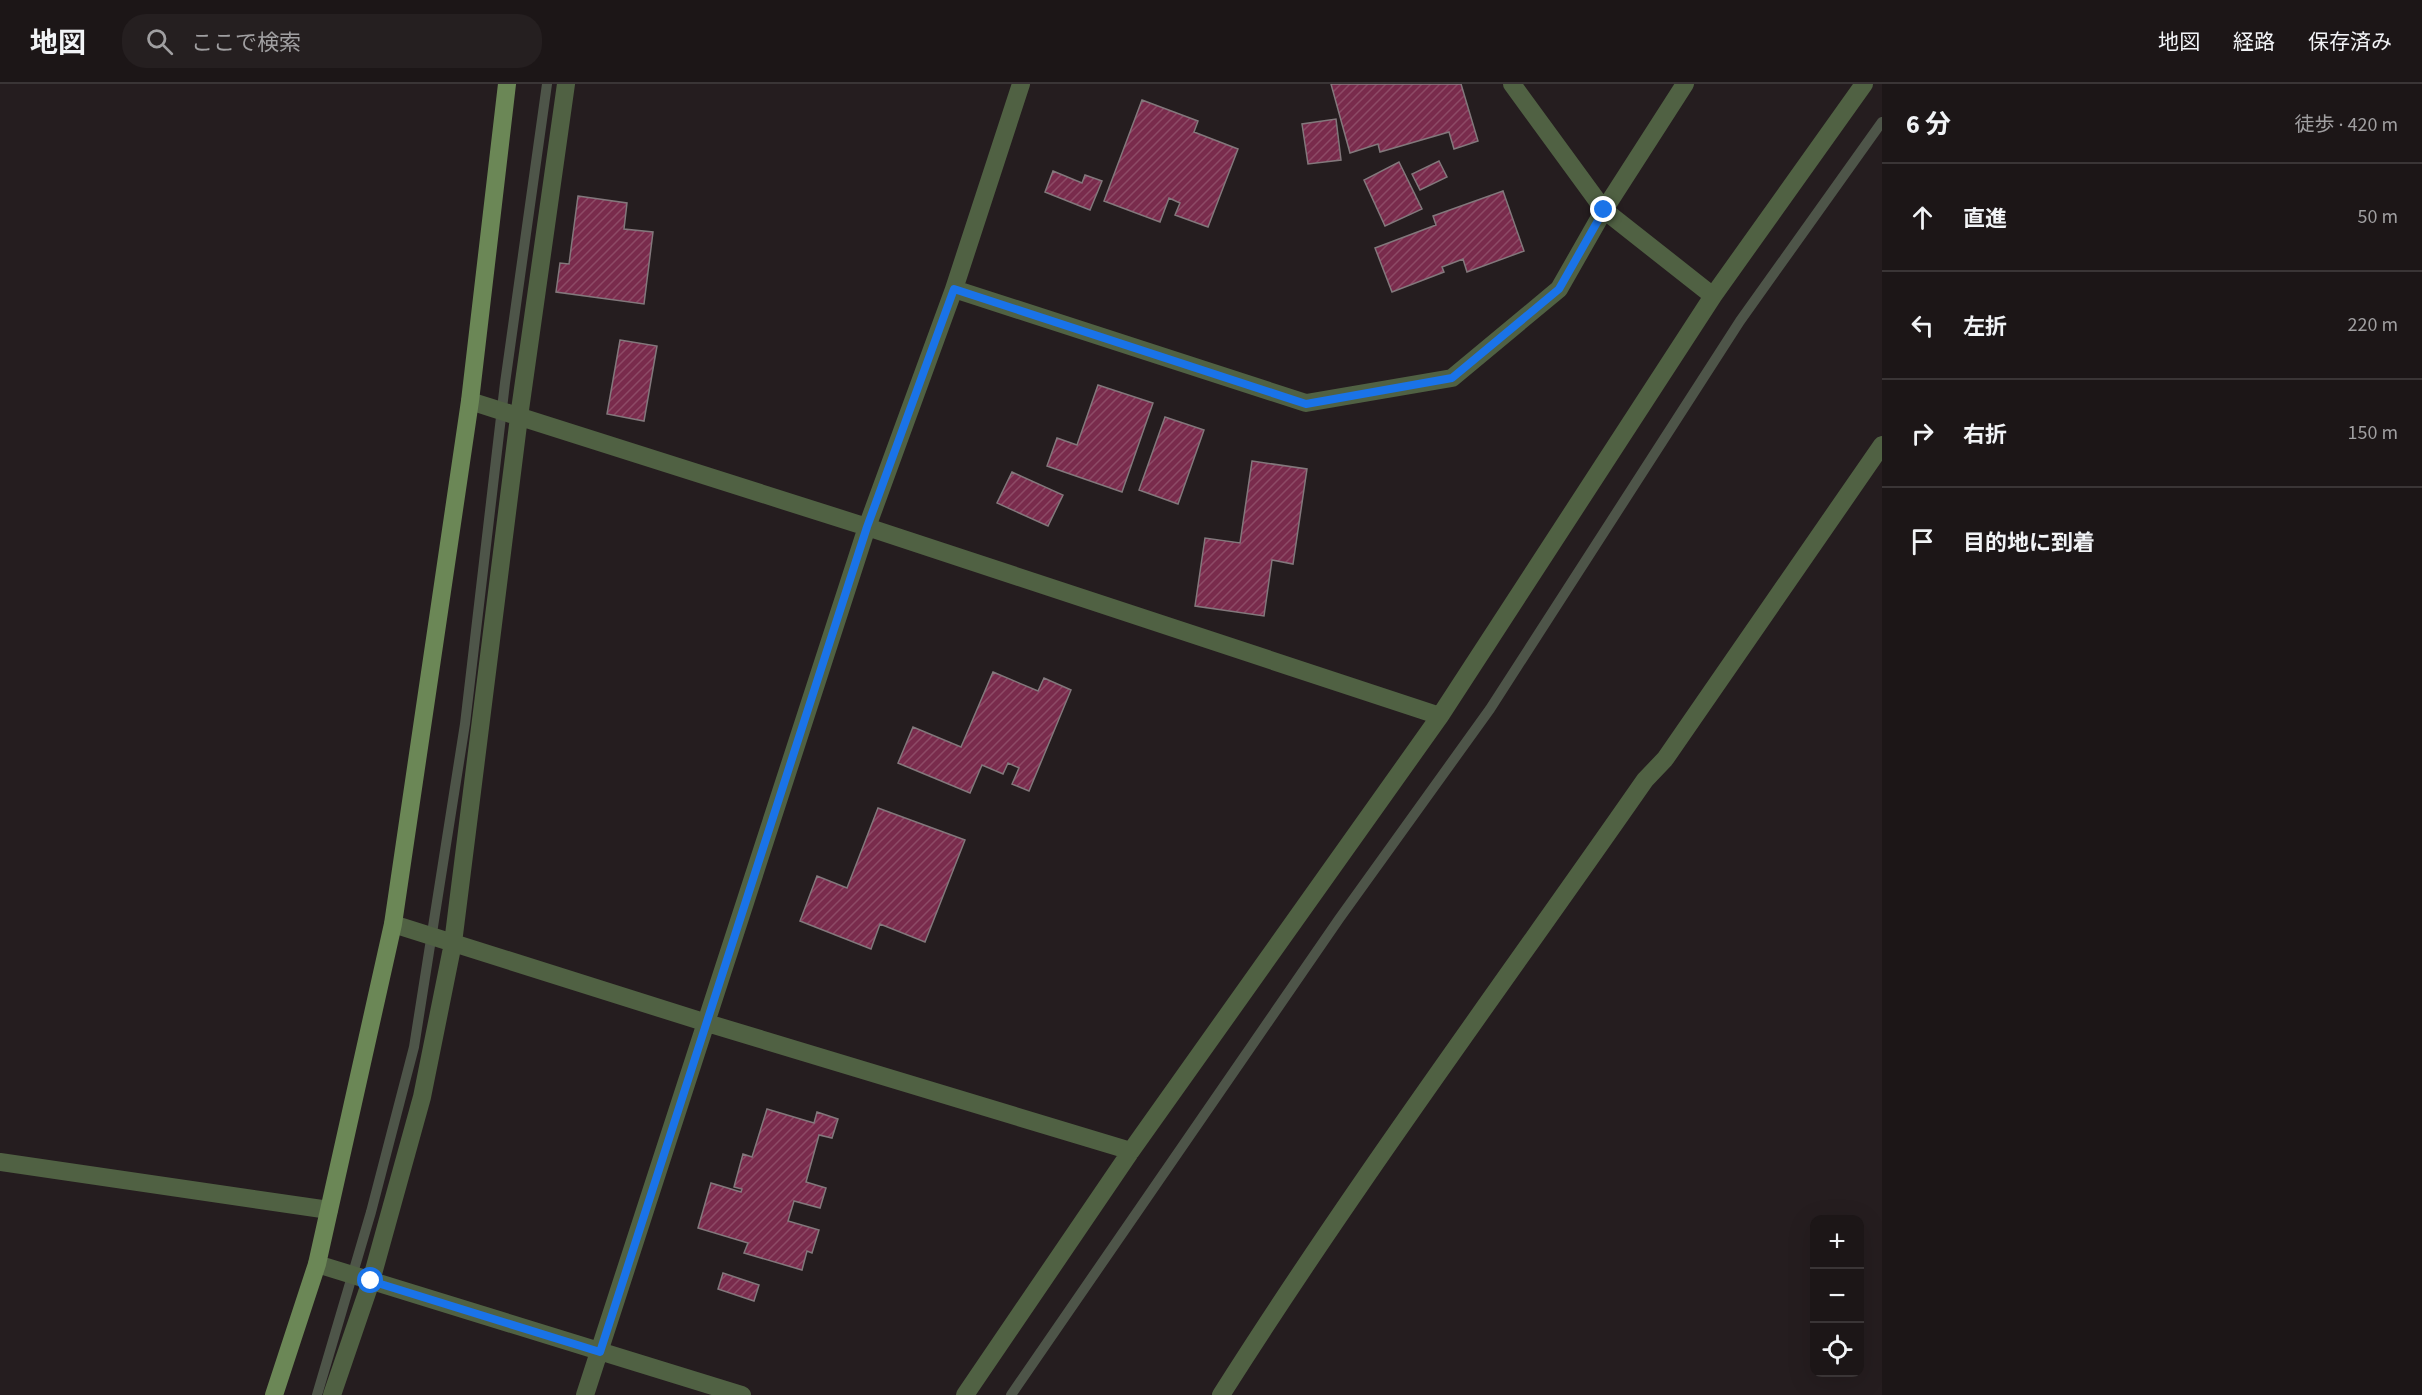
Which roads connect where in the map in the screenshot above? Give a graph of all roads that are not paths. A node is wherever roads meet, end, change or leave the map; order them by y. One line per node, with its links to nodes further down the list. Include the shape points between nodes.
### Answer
1 (507, 84): 10 (street)
2 (566, 84): 11 (street)
3 (1021, 84): 8 (street)
4 (1512, 84): 7 (street)
5 (1685, 84): 7 (street)
6 (1864, 84): 9 (street)
7 (1604, 210): 8 (street, via 1559,289 1452,378 1306,404); 9 (street)
8 (954, 289): 13 (street)
9 (1713, 296): 14 (street)
10 (470, 401): 11 (street); 15 (street)
11 (519, 417): 13 (street); 16 (street)
12 (1882, 445): 29 (street, via 1672,749 1645,780 1490,1001 1267,1322)
13 (867, 527): 14 (street); 17 (street)
14 (1440, 716): 18 (street)
15 (393, 924): 16 (street); 20 (street)
16 (453, 943): 17 (street); 22 (street, via 422,1097)
17 (707, 1023): 18 (street); 23 (street)
18 (1131, 1152): 28 (street)
19 (0, 1162): 20 (street)
20 (329, 1210): 21 (street)
21 (317, 1264): 22 (street); 24 (street)
22 (371, 1281): 23 (street); 25 (street)
23 (600, 1352): 26 (street); 27 (street)
24 (274, 1395)
25 (332, 1395)
26 (585, 1395)
27 (742, 1395)
28 (965, 1395)
29 (1221, 1395)

